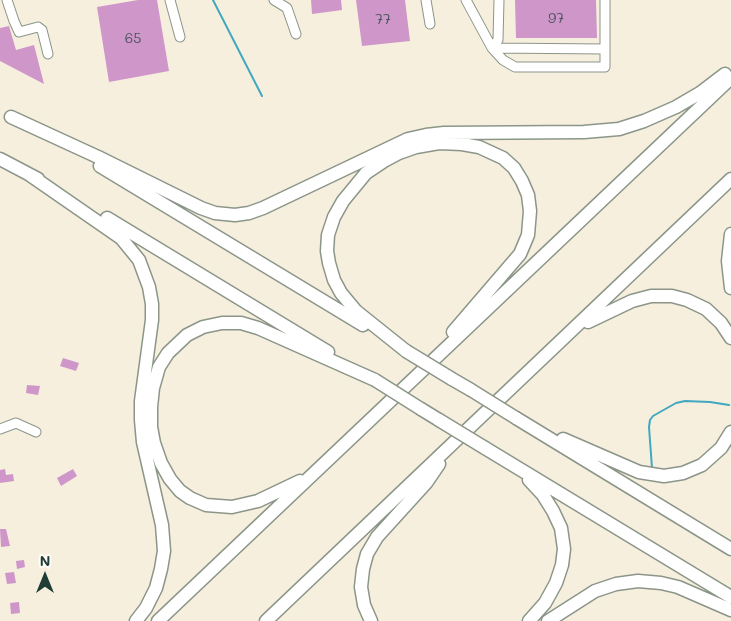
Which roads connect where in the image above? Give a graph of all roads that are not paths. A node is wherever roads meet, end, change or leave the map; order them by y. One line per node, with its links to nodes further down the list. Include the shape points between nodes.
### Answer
1 (7, 0): 13 (street, via 19,32 38,27 42,30)
2 (170, 0): 10 (street)
3 (274, 0): 9 (street, via 287,8)
4 (426, 0): 8 (street)
5 (466, 0): 11 (street)
6 (499, 0): 11 (street, via 498,40)
7 (605, 0): 12 (street)
8 (430, 24)
9 (296, 34)
10 (180, 37)
11 (492, 48): 12 (street); 12 (street, via 515,68 605,67)
12 (605, 49)
13 (48, 54)
14 (731, 70): 16 (highway, via 684,103 631,126 589,132 444,133 414,137 263,208 240,214 220,214 201,208)
15 (731, 78): 25 (highway)
16 (6, 114): 24 (highway, via 101,167)
17 (0, 159): 18 (highway)
18 (30, 175): 26 (highway); 37 (highway, via 121,238 139,260 150,287 152,320 140,420 164,547 158,583)
19 (731, 179): 22 (highway)
20 (731, 234): 21 (highway, via 728,261)
21 (731, 288)
22 (574, 329): 23 (highway, via 625,304 667,296 687,300 706,309); 31 (highway)
23 (731, 338)
24 (406, 351): 25 (highway, via 356,311 338,288 327,251 334,217 362,177 400,153 444,143 489,150 508,162 522,181 530,207 528,235 517,257); 27 (highway, bridge)
25 (431, 362): 33 (highway)
26 (375, 380): 32 (highway, bridge); 33 (highway, via 241,323 203,327 184,337 165,356 153,388 151,427 163,468 183,494 206,505 237,507 264,499)
27 (516, 418): 30 (highway, via 635,471 654,476 678,474 698,467 715,455); 34 (highway)
28 (0, 429): 29 (street, via 16,423)
29 (36, 432)
30 (731, 432)
31 (451, 445): 39 (highway); 40 (highway, via 426,483 380,534 367,554 361,587)
32 (485, 448): 35 (highway); 41 (highway, via 539,490 554,510 562,532 564,553 560,574 548,598)
33 (313, 474): 38 (highway)
34 (731, 549)
35 (731, 597)
36 (731, 610): 42 (highway, via 678,586 638,581 595,591)
37 (136, 621)
38 (158, 621)
39 (266, 621)
40 (371, 621)
41 (529, 621)
42 (548, 621)

